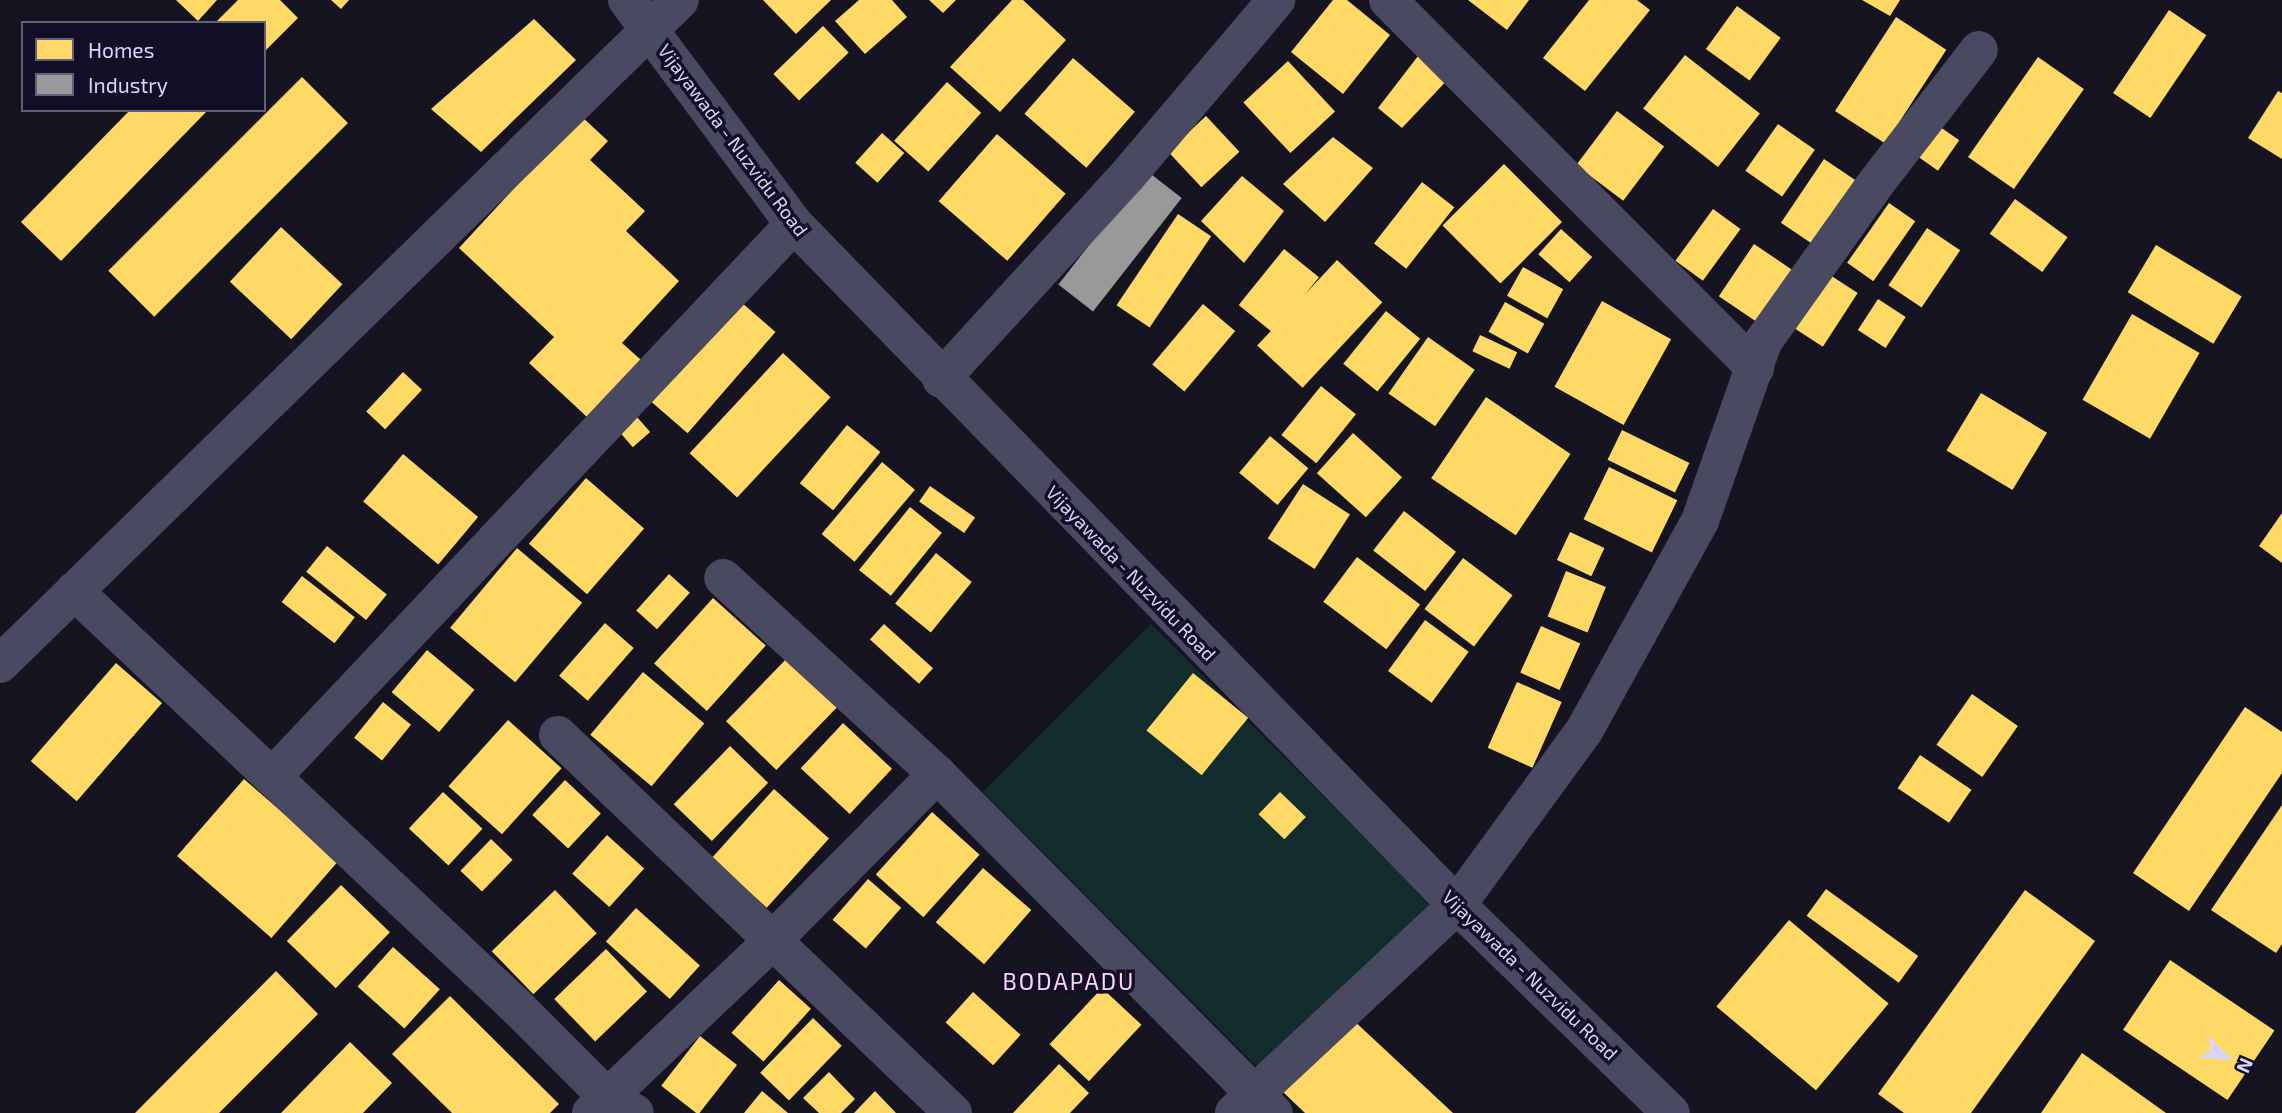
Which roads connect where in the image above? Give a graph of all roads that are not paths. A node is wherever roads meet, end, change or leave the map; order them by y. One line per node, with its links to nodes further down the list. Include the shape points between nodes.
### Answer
1 (627, 0): 5 (street, Vijayawada - Nuzvidu Road)
2 (680, 0): 5 (street)
3 (1276, 0): 9 (street, via 1127,176)
4 (1388, 0): 8 (street)
5 (649, 31): 7 (street, Vijayawada - Nuzvidu Road); 11 (street)
6 (1979, 50): 8 (street, via 1771,330)
7 (794, 224): 9 (street, Vijayawada - Nuzvidu Road); 15 (street)
8 (1755, 368): 16 (street, via 1700,521 1637,636 1584,731)
9 (941, 379): 16 (street, Vijayawada - Nuzvidu Road)
10 (723, 578): 14 (street)
11 (74, 591): 12 (street); 15 (street)
12 (0, 664)
13 (558, 735): 17 (street)
14 (937, 774): 17 (street); 18 (street)
15 (273, 776): 19 (street)
16 (1457, 905): 18 (street); 21 (street, Vijayawada - Nuzvidu Road)
17 (772, 941): 19 (street); 20 (street)
18 (1254, 1106)
19 (611, 1108)
20 (953, 1113)
21 (1671, 1113)

